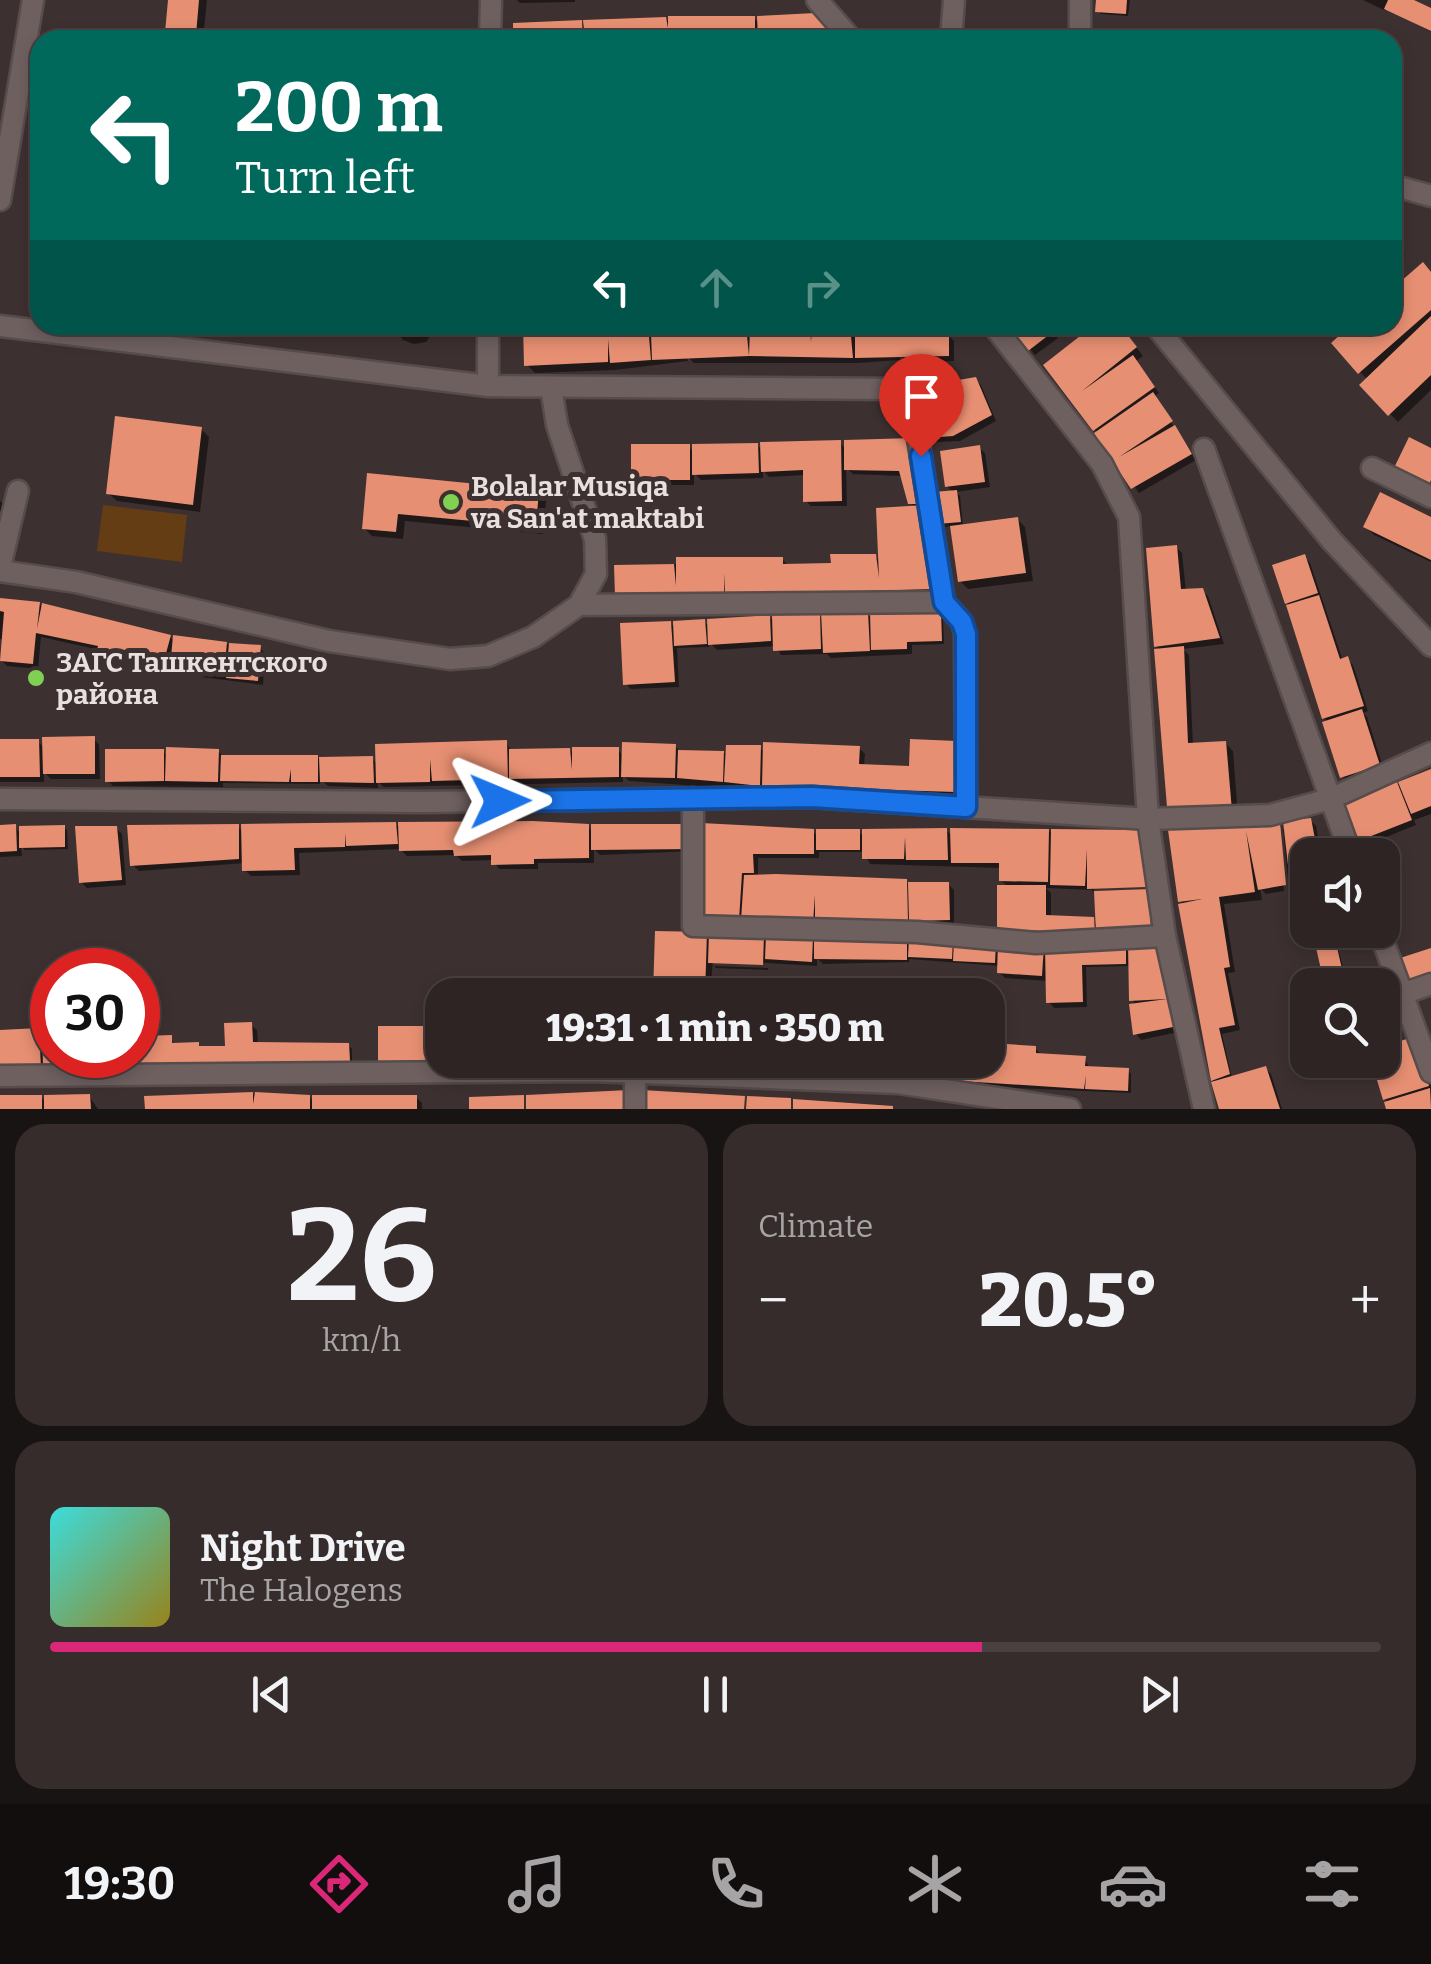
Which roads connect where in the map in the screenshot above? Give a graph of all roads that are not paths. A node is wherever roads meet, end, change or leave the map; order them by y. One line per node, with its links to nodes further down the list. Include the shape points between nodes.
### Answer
1 (33, 0): 6 (street)
2 (491, 0): 7 (street)
3 (817, 0): 8 (street)
4 (954, 0): 9 (street)
5 (1080, 0): 10 (street)
6 (32, 30)
7 (490, 30)
8 (843, 30)
9 (952, 30)
10 (1080, 30)
11 (30, 92): 14 (street)
12 (1402, 188): 13 (street)
13 (1431, 196)
14 (0, 200)
15 (0, 326): 16 (street)
16 (30, 330)
17 (73, 335): 21 (street)
18 (488, 335): 21 (street)
19 (1001, 335): 36 (street, via 1102,464 1129,518)
20 (1162, 335): 30 (street, via 1332,541)
21 (488, 386): 22 (street)
22 (551, 387): 28 (street, via 896,389 916,420); 29 (street, via 595,539 596,574)
23 (1204, 449): 33 (street)
24 (1372, 468): 26 (street)
25 (18, 491): 27 (street)
26 (1431, 497)
27 (0, 569): 29 (street, via 329,641 450,659 488,656 534,637)
28 (944, 602): 29 (street); 35 (street, via 966,634)
29 (579, 606)
30 (1431, 646)
31 (1431, 754): 33 (street)
32 (693, 798): 34 (street); 35 (street); 38 (street, via 692,926 1036,942)
33 (1330, 798): 36 (street, via 1270,816); 37 (street)
34 (0, 800)
35 (966, 807): 36 (street)
36 (1148, 819): 38 (street)
37 (1345, 838)
38 (1165, 936): 49 (street)
39 (1385, 948): 41 (street)
40 (1431, 984): 41 (street)
41 (1402, 994): 42 (street)
42 (1431, 1072)
43 (425, 1073): 44 (street)
44 (0, 1076)
45 (635, 1078): 47 (street)
46 (778, 1078): 48 (street, via 898,1083)
47 (634, 1109)
48 (1070, 1109)
49 (1204, 1109)

